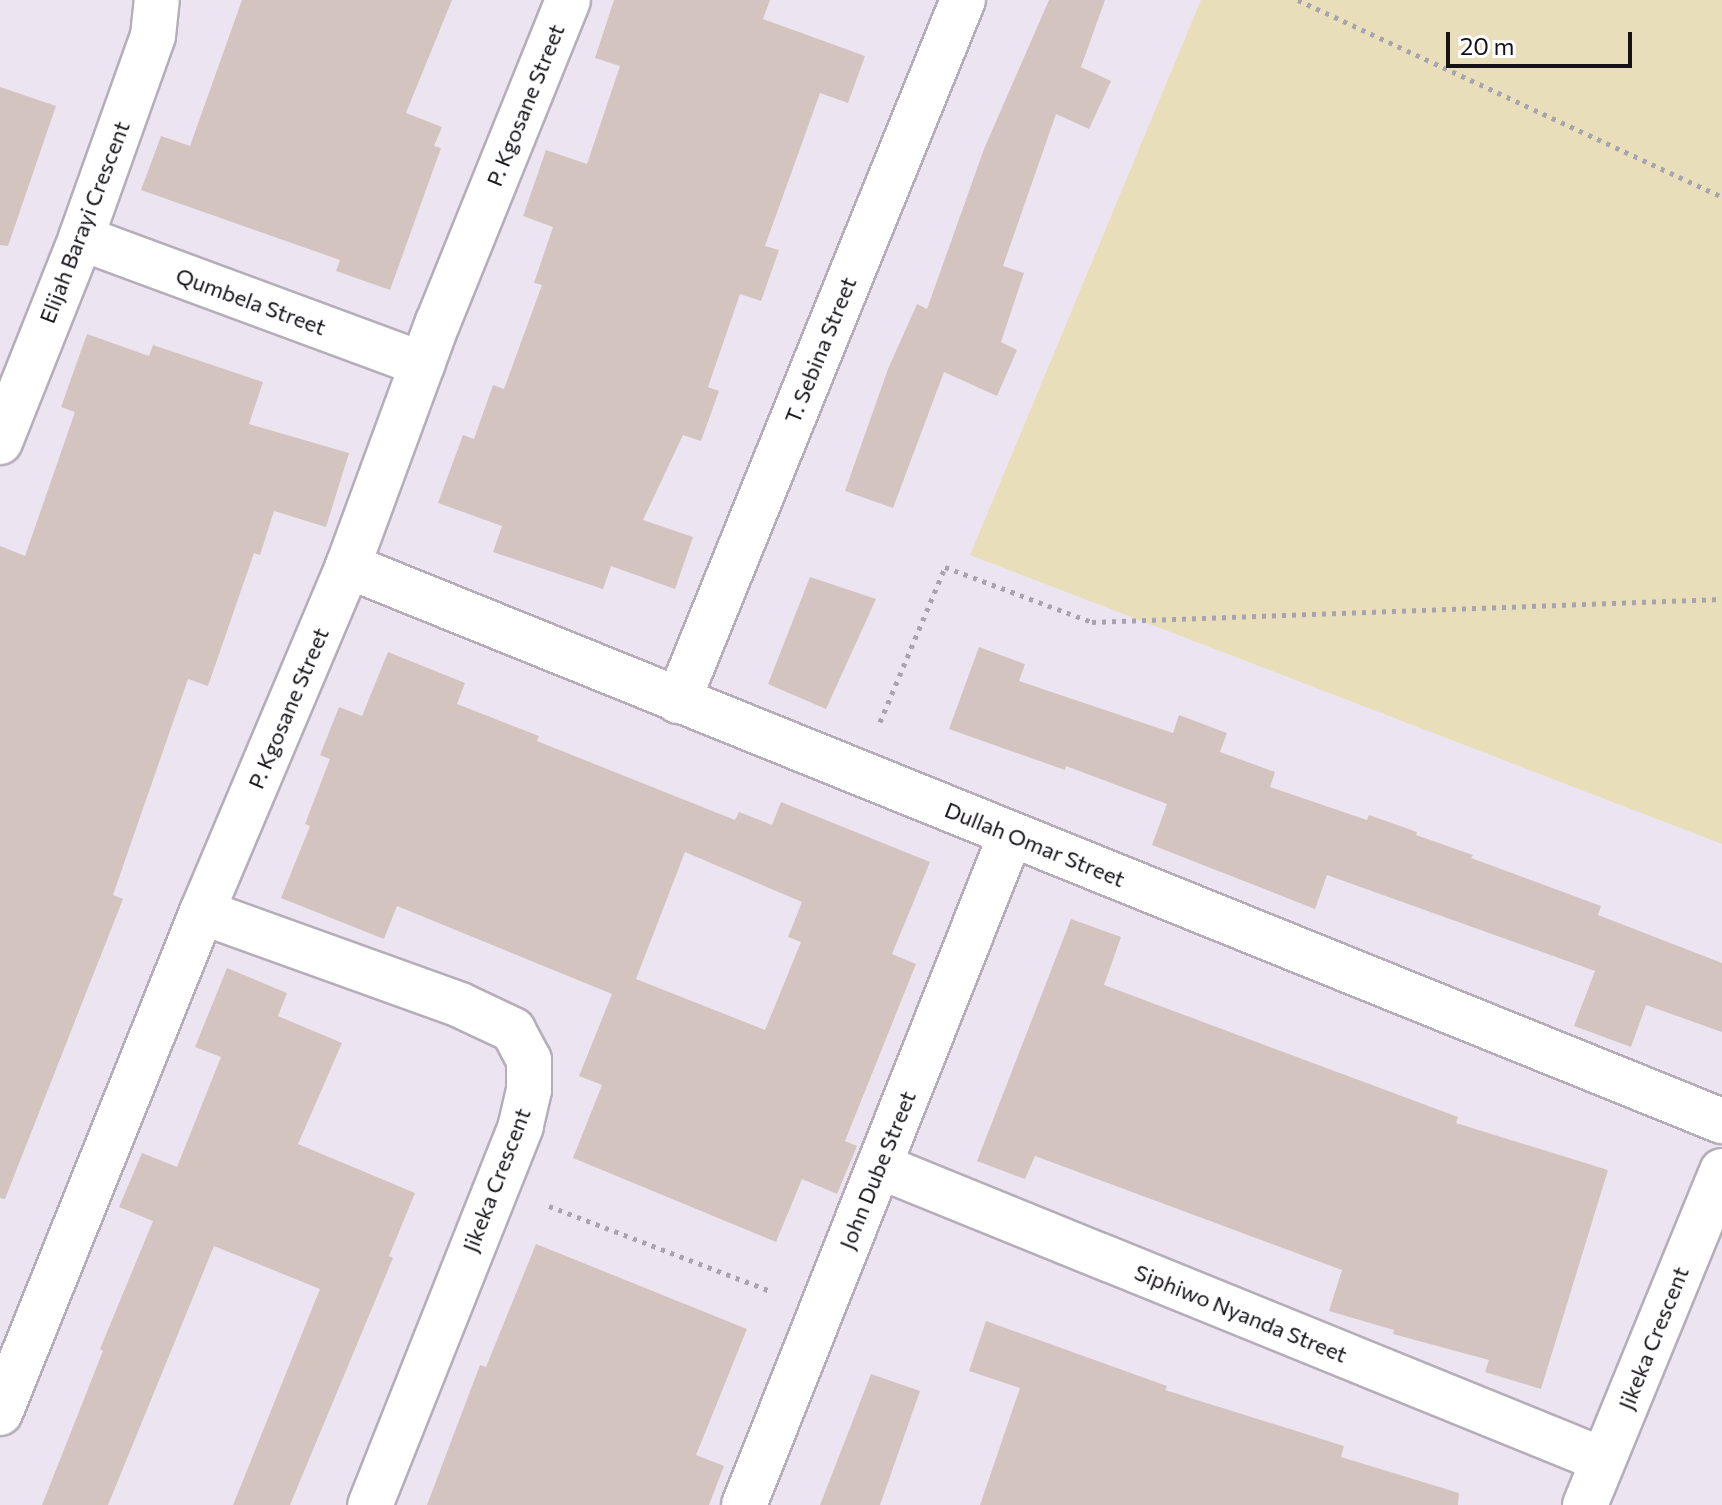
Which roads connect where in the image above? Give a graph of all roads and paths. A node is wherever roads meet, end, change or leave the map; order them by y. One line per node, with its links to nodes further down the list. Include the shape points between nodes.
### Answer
1 (157, 0): 6 (street, Elijah Barayi Crescent, via 153,36)
2 (568, 0): 7 (street, P. Kgosane Street)
3 (963, 0): 11 (street, T. Sebina Street)
4 (1298, 0): 5 (path)
5 (1722, 197)
6 (81, 238): 7 (street, Qumbela Street); 8 (street, Elijah Barayi Crescent)
7 (422, 364): 9 (street, P. Kgosane Street)
8 (0, 442)
9 (348, 566): 11 (street, Dullah Omar Street); 14 (street, P. Kgosane Street)
10 (1722, 599): 12 (path, via 1092,622 945,567)
11 (678, 701): 12 (street, Dullah Omar Street)
12 (858, 773): 13 (street, Dullah Omar Street)
13 (1011, 834): 15 (street, Dullah Omar Street); 16 (street, John Dube Street)
14 (202, 912): 18 (street, Jikeka Crescent, via 460,1005 513,1030 529,1060 529,1090 521,1126); 20 (street, P. Kgosane Street)
15 (1722, 1121)
16 (879, 1166): 19 (street, John Dube Street); 21 (street, Siphiwo Nyanda Street)
17 (1722, 1171): 21 (street, Jikeka Crescent)
18 (496, 1185): 19 (path); 22 (street, Jikeka Crescent)
19 (822, 1311): 23 (street, John Dube Street)
20 (0, 1413)
21 (1603, 1460): 24 (street, Jikeka Crescent)
22 (370, 1505)
23 (744, 1505)
24 (1585, 1505)

